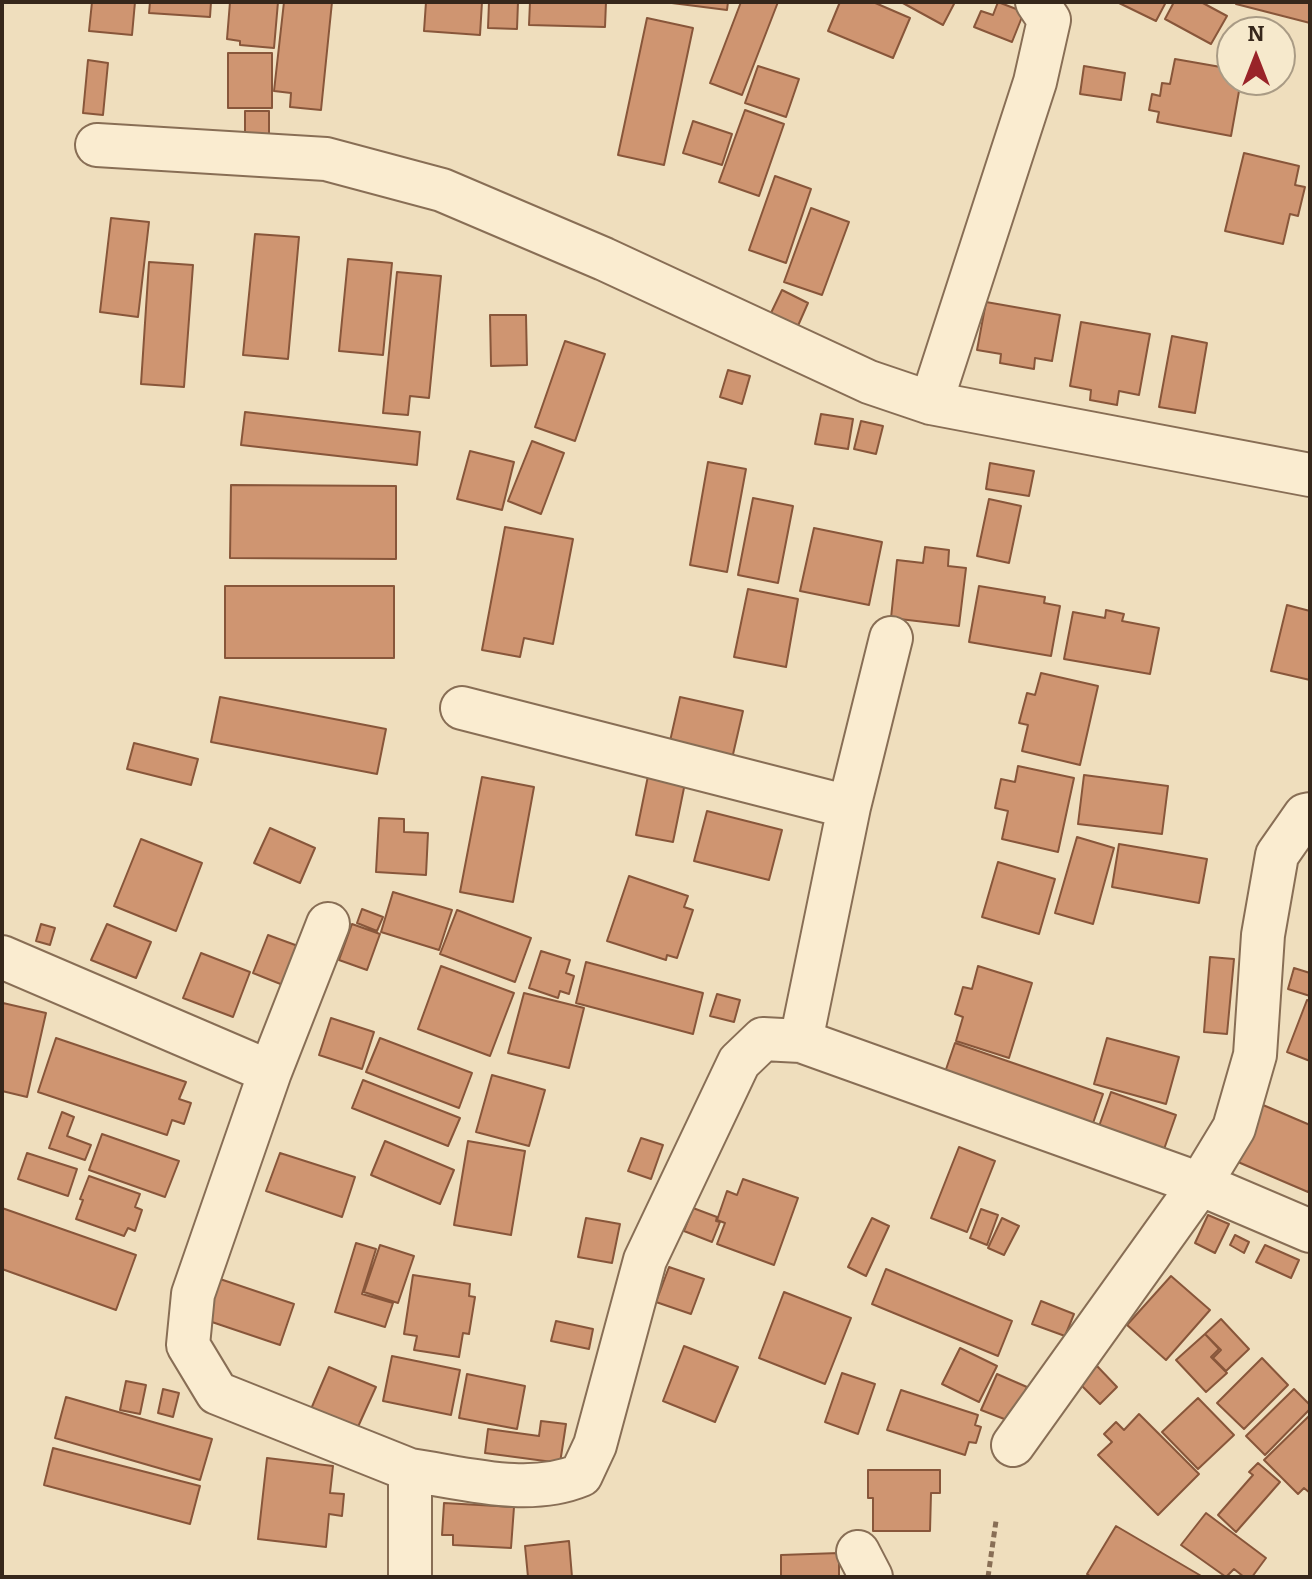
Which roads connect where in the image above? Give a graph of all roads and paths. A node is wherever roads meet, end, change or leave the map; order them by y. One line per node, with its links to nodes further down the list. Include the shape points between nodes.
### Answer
1 (1037, 2): 3 (street, via 1049,20 1035,82)
2 (97, 145): 3 (street, via 326,159 442,190 869,382)
3 (931, 403): 4 (street)
4 (1310, 475)
5 (891, 638): 7 (street)
6 (462, 708): 7 (street)
7 (849, 807): 11 (street)
8 (1310, 814): 13 (street, via 1277,855 1263,935 1255,1055 1234,1128)
9 (328, 924): 12 (street)
10 (2, 957): 12 (street)
11 (801, 1041): 13 (street); 16 (street, via 763,1039 739,1062 645,1260 595,1445 581,1475 531,1486)
12 (270, 1072): 16 (street, via 193,1294 188,1345 217,1393)
13 (1200, 1184): 14 (street); 15 (street)
14 (1310, 1231)
15 (1013, 1445)
16 (410, 1470): 18 (street)
17 (996, 1521): 19 (path)
18 (410, 1577)
19 (988, 1577)

